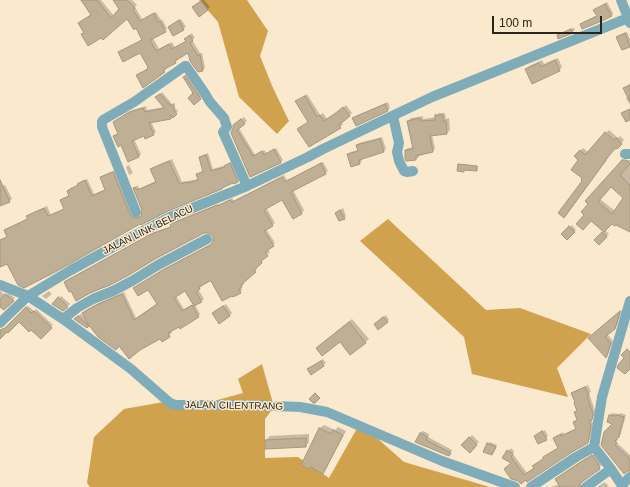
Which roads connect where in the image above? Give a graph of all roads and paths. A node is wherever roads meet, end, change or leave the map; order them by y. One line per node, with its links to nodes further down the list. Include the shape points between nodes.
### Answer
1 (621, 0): 2 (street)
2 (629, 20): 3 (street, JALAN LINK BELACU, via 432,97)
3 (393, 116): 4 (street, via 399,143 399,161 404,171); 5 (street, JALAN LINK BELACU)
4 (413, 171)
5 (247, 186): 6 (street, via 223,132 227,127 224,118 186,66 183,66 102,122); 9 (street, JALAN LINK BELACU, via 170,217)
6 (136, 212)
7 (207, 240): 11 (street, via 113,291 93,299)
8 (0, 285): 9 (street, JALAN CILENTRANG)
9 (28, 296): 11 (street, JALAN CILENTRANG); 12 (street, JALAN LINK BELACU)
10 (630, 301): 13 (street, via 602,397)
11 (63, 319): 17 (street, JALAN CILENTRANG, via 131,368 175,405 248,405 316,409 442,462)
12 (0, 323)
13 (594, 447): 14 (street); 18 (street)
14 (611, 469): 16 (street); 19 (street)
15 (630, 477): 16 (street)
16 (623, 486)
17 (515, 487)
18 (531, 487)
19 (586, 487)

